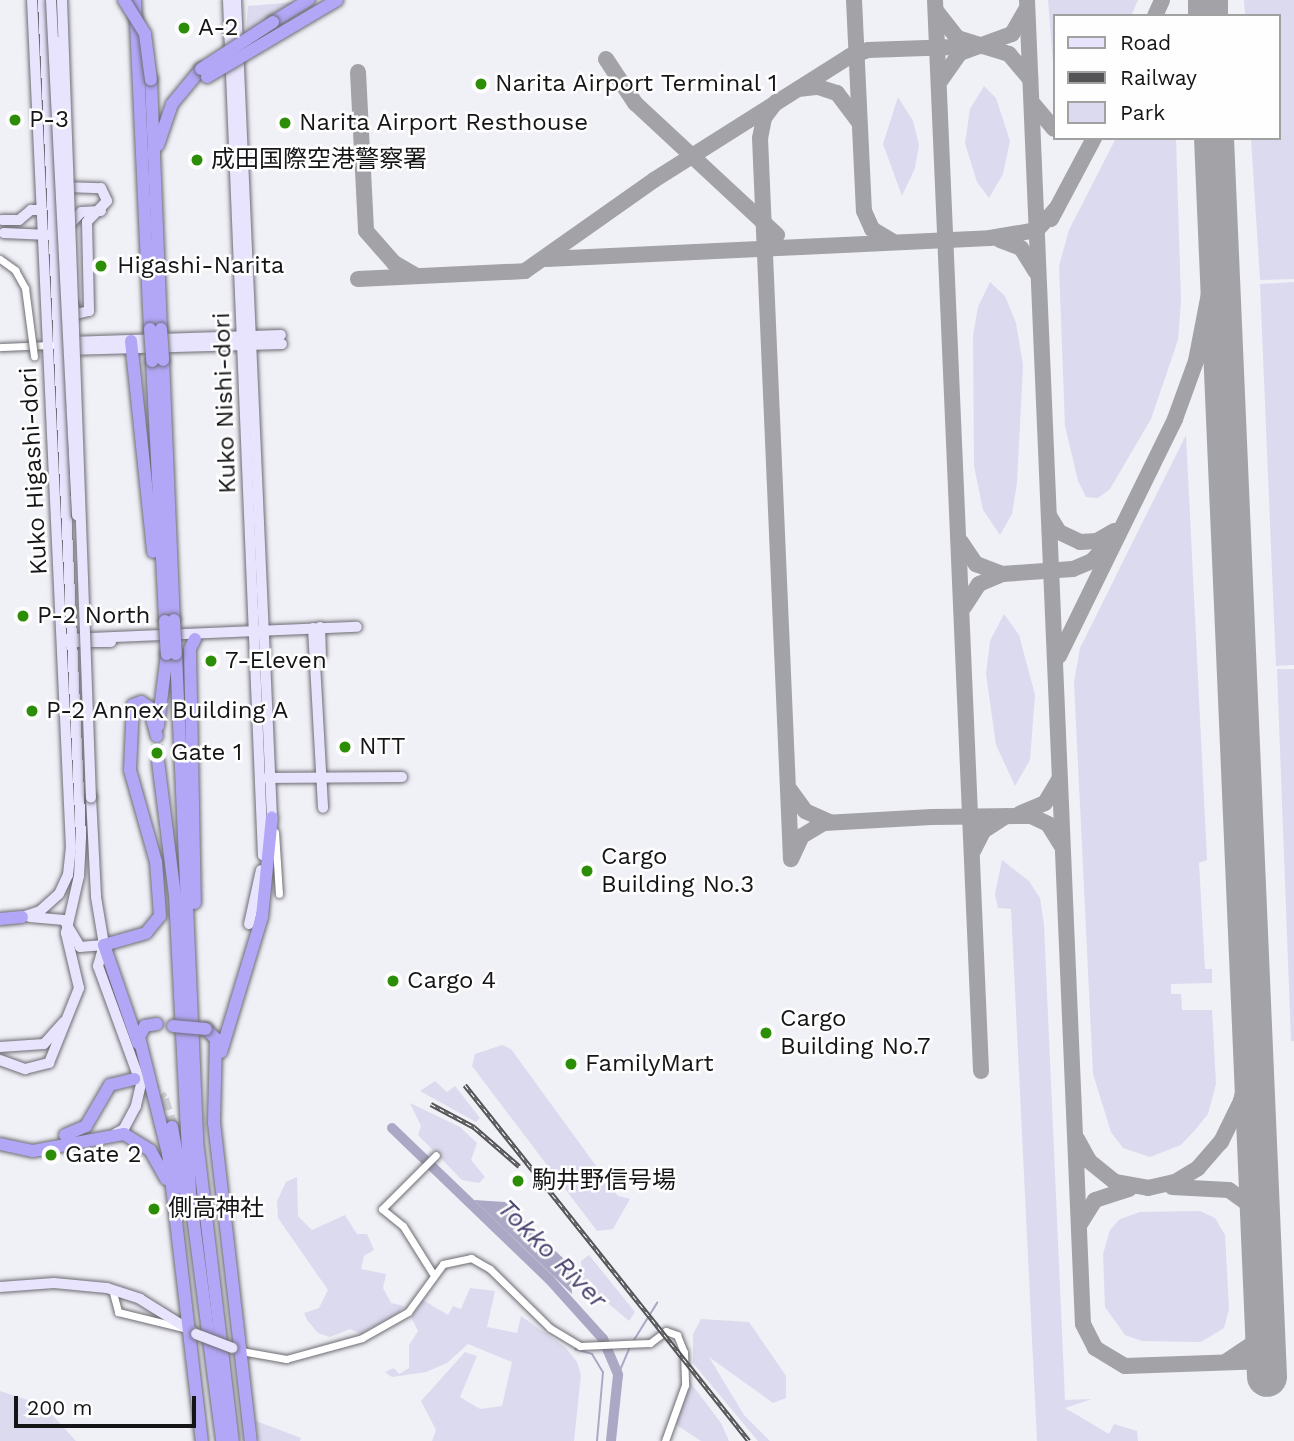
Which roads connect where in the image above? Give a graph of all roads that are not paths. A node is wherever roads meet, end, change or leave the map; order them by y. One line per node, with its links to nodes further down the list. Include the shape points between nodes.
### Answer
1 (32, 0): 12 (street, Kuko Higashi-dori)
2 (43, 0): 15 (street, Kuko Higashi-dori)
3 (57, 0): 11 (street, bridge); 27 (street, bridge)
4 (124, 0): 10 (highway, bridge, via 145,34)
5 (135, 0): 19 (highway)
6 (229, 0): 21 (street, Kuko Nishi-dori)
7 (309, 0): 9 (highway, bridge)
8 (337, 0): 9 (highway, bridge)
9 (204, 73): 10 (highway, via 172,104 160,138)
10 (155, 184): 19 (highway)
11 (64, 187): 13 (street, via 101,188 107,201); 27 (street, bridge)
12 (42, 210): 14 (street, via 31,210 19,220); 17 (street, Kuko Higashi-dori)
13 (101, 211): 13 (street, via 87,222 90,307 80,315 73,305 70,223 81,212)
14 (2, 220)
15 (52, 228): 17 (street); 23 (street, Kuko Higashi-dori)
16 (4, 233): 17 (street)
17 (44, 236): 23 (street, Kuko Higashi-dori)
18 (0, 259): 25 (street, bridge, via 15,270 25,288)
19 (156, 329): 26 (highway, bridge)
20 (282, 339): 21 (street)
21 (249, 341): 22 (street); 32 (street, Kuko Nishi-dori)
22 (131, 345): 23 (street); 28 (highway, via 152,546)
23 (55, 346): 24 (street); 34 (street, Kuko Higashi-dori)
24 (0, 347)
25 (34, 356)
26 (157, 361): 28 (highway); 29 (highway)
27 (78, 479): 47 (street, bridge, via 96,897)
28 (161, 583): 29 (highway)
29 (170, 621): 35 (highway, bridge)
30 (357, 630): 31 (street)
31 (317, 631): 32 (street); 37 (street)
32 (261, 633): 33 (street); 34 (street); 39 (street, Kuko Nishi-dori)
33 (195, 639): 34 (street); 52 (highway, via 190,649)
34 (69, 641): 43 (street, Kuko Higashi-dori, via 71,865 54,900); 45 (street, Kuko Higashi-dori, via 81,858)
35 (171, 654): 47 (highway, via 157,740 149,707 141,702 133,705 130,770 156,862 160,916 146,933); 52 (highway)
36 (158, 761): 66 (highway, via 175,895 186,1149)
37 (324, 777): 38 (street); 39 (street); 40 (street)
38 (401, 777)
39 (267, 778): 41 (street, Kuko Nishi-dori); 46 (street, Kuko Nishi-dori, via 263,856)
40 (323, 808)
41 (272, 817): 42 (street); 55 (highway, via 262,917 226,1030)
42 (279, 894)
43 (22, 917): 44 (highway); 45 (street, via 57,917)
44 (0, 919)
45 (67, 923): 47 (street, via 80,947); 48 (street, Kuko Higashi-dori, via 66,939 79,989)
46 (249, 924)
47 (104, 945): 49 (highway, via 128,1007 139,1018); 53 (highway); 57 (street, via 99,971 141,1084 136,1106 124,1129)
48 (72, 1010): 50 (street, via 44,1044); 51 (street, via 46,1066 25,1069)
49 (157, 1024): 53 (highway, via 140,1033); 55 (highway, bridge, via 206,1029 216,1040)
50 (0, 1047)
51 (0, 1060)
52 (194, 1062): 71 (highway, via 201,1170)
53 (146, 1063): 62 (highway, via 169,1153)
54 (134, 1079): 58 (highway, via 106,1088 82,1130 22,1145)
55 (214, 1105): 68 (highway)
56 (172, 1127): 66 (highway)
57 (116, 1133): 58 (highway, via 33,1151); 61 (highway, via 138,1140)
58 (0, 1144)
59 (0, 1152): 61 (highway, via 33,1158 123,1141)
60 (436, 1155): 63 (street, via 382,1209 403,1226)
61 (156, 1158): 62 (highway, via 165,1174)
62 (174, 1217): 67 (highway)
63 (433, 1274): 68 (street, via 408,1312 362,1338 286,1359); 73 (street, via 462,1256 480,1261 550,1328 580,1346 597,1349 643,1344 672,1332 684,1352 685,1385)
64 (0, 1287): 65 (street, via 54,1283)
65 (113, 1289): 67 (street, via 140,1299); 67 (street, via 118,1312)
66 (207, 1320): 70 (highway)
67 (192, 1331): 68 (street, bridge); 69 (highway)
68 (236, 1349): 72 (highway)
69 (202, 1441)
70 (222, 1441)
71 (233, 1441)
72 (251, 1441)
73 (665, 1441)

